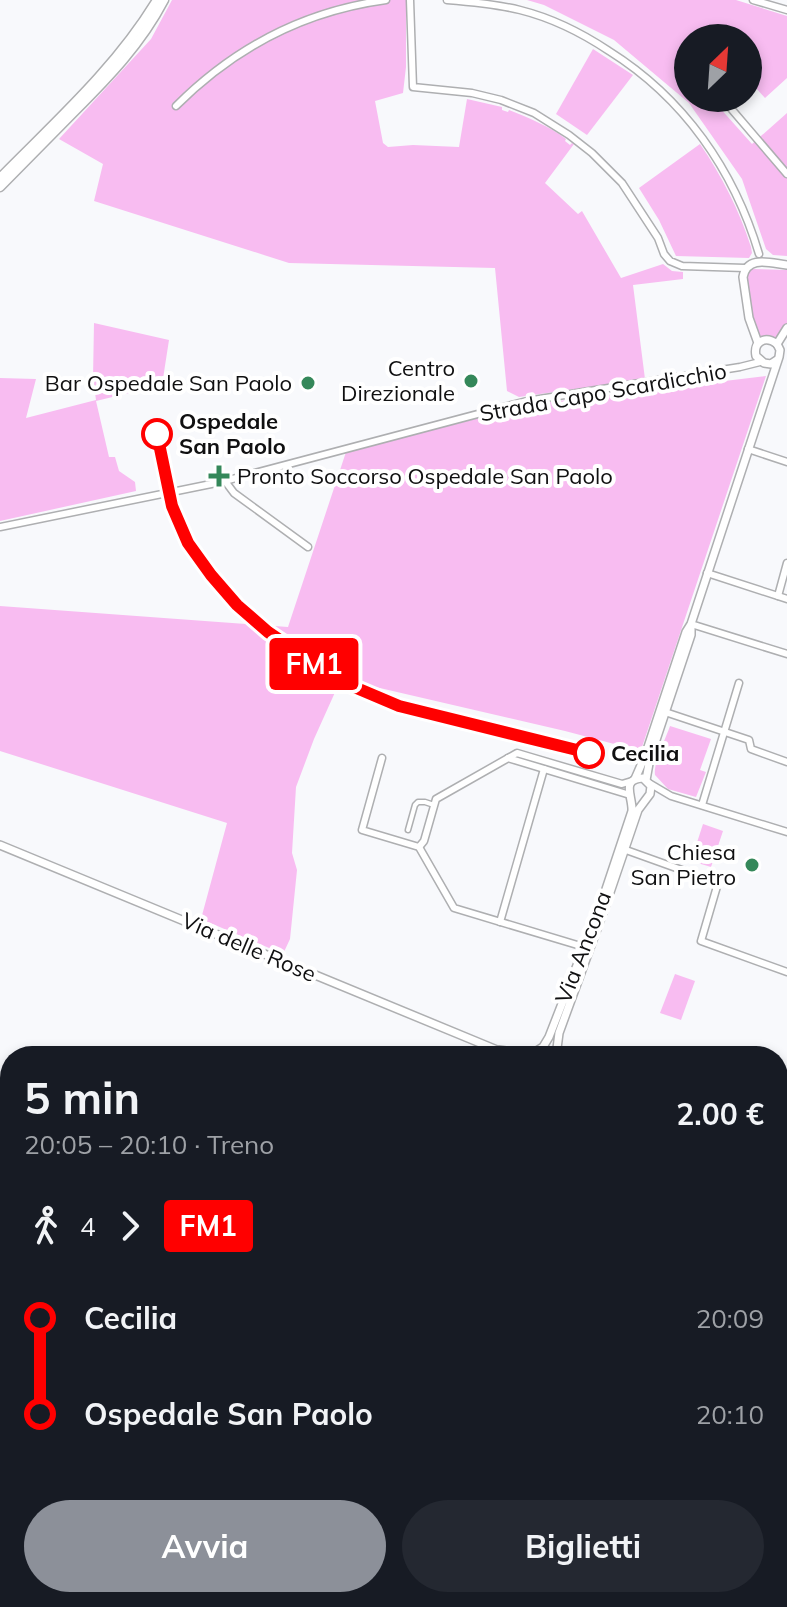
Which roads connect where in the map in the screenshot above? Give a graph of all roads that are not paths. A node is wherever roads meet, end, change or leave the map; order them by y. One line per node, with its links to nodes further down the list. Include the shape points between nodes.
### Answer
1 (157, 0): 11 (main road, via 99,76)
2 (164, 0): 12 (main road, via 133,50)
3 (386, 0): 8 (street, via 334,11 274,33 221,66)
4 (410, 0): 15 (street, via 413,87 472,93 534,113 592,153 622,183 670,261 682,266)
5 (447, 0): 13 (street, via 488,3 562,25 657,85 722,165)
6 (753, 0): 7 (street)
7 (787, 10)
8 (176, 106)
9 (734, 112): 10 (street)
10 (787, 174)
11 (0, 178)
12 (0, 187)
13 (759, 254): 14 (street); 15 (street)
14 (767, 262): 15 (street); 16 (street)
15 (749, 265): 19 (street, via 743,277)
16 (787, 265)
17 (787, 328): 18 (street)
18 (777, 344): 19 (street, via 768,339); 20 (street)
19 (756, 346): 21 (street, via 756,356); 22 (street, Strada Capo Scardicchio)
20 (781, 357): 21 (street); 23 (street)
21 (764, 363): 22 (street, Strada Capo Scardicchio); 23 (street)
22 (740, 367): 26 (street, Strada Capo Scardicchio, via 527,401)
23 (771, 382): 24 (street)
24 (748, 449): 25 (street); 30 (street)
25 (787, 462)
26 (225, 481): 27 (street, Strada Capo Scardicchio); 28 (street)
27 (0, 527)
28 (308, 547)
29 (787, 563): 31 (street)
30 (707, 573): 31 (street); 33 (street)
31 (778, 596): 32 (street)
32 (787, 599)
33 (691, 624): 34 (street); 36 (street); 42 (street)
34 (787, 654)
35 (739, 683): 37 (street)
36 (665, 712): 37 (street); 43 (street)
37 (725, 732): 40 (street); 48 (street)
38 (382, 758): 52 (street, via 362,830)
39 (508, 758): 41 (street); 42 (street, via 517,753 622,784); 47 (street)
40 (787, 762)
41 (544, 769): 45 (street); 54 (street)
42 (634, 780): 43 (street); 45 (street)
43 (648, 781): 44 (street); 46 (street)
44 (665, 793): 46 (street); 48 (street)
45 (630, 795): 46 (street); 55 (street, Via Ancona, via 632,811)
46 (647, 798): 53 (street, Via Ancona)
47 (434, 805): 49 (street, via 418,802); 52 (street)
48 (702, 805): 50 (street)
49 (408, 830)
50 (787, 832)
51 (0, 845): 57 (street, Via delle Rose)
52 (419, 847): 54 (street, via 454,908)
53 (626, 850): 56 (street, via 718,883 701,941); 59 (street, Via Ancona)
54 (500, 922): 55 (street)
55 (584, 947): 58 (street, Via Ancona)
56 (787, 972)
57 (487, 1046)
58 (542, 1046)
59 (557, 1046)

